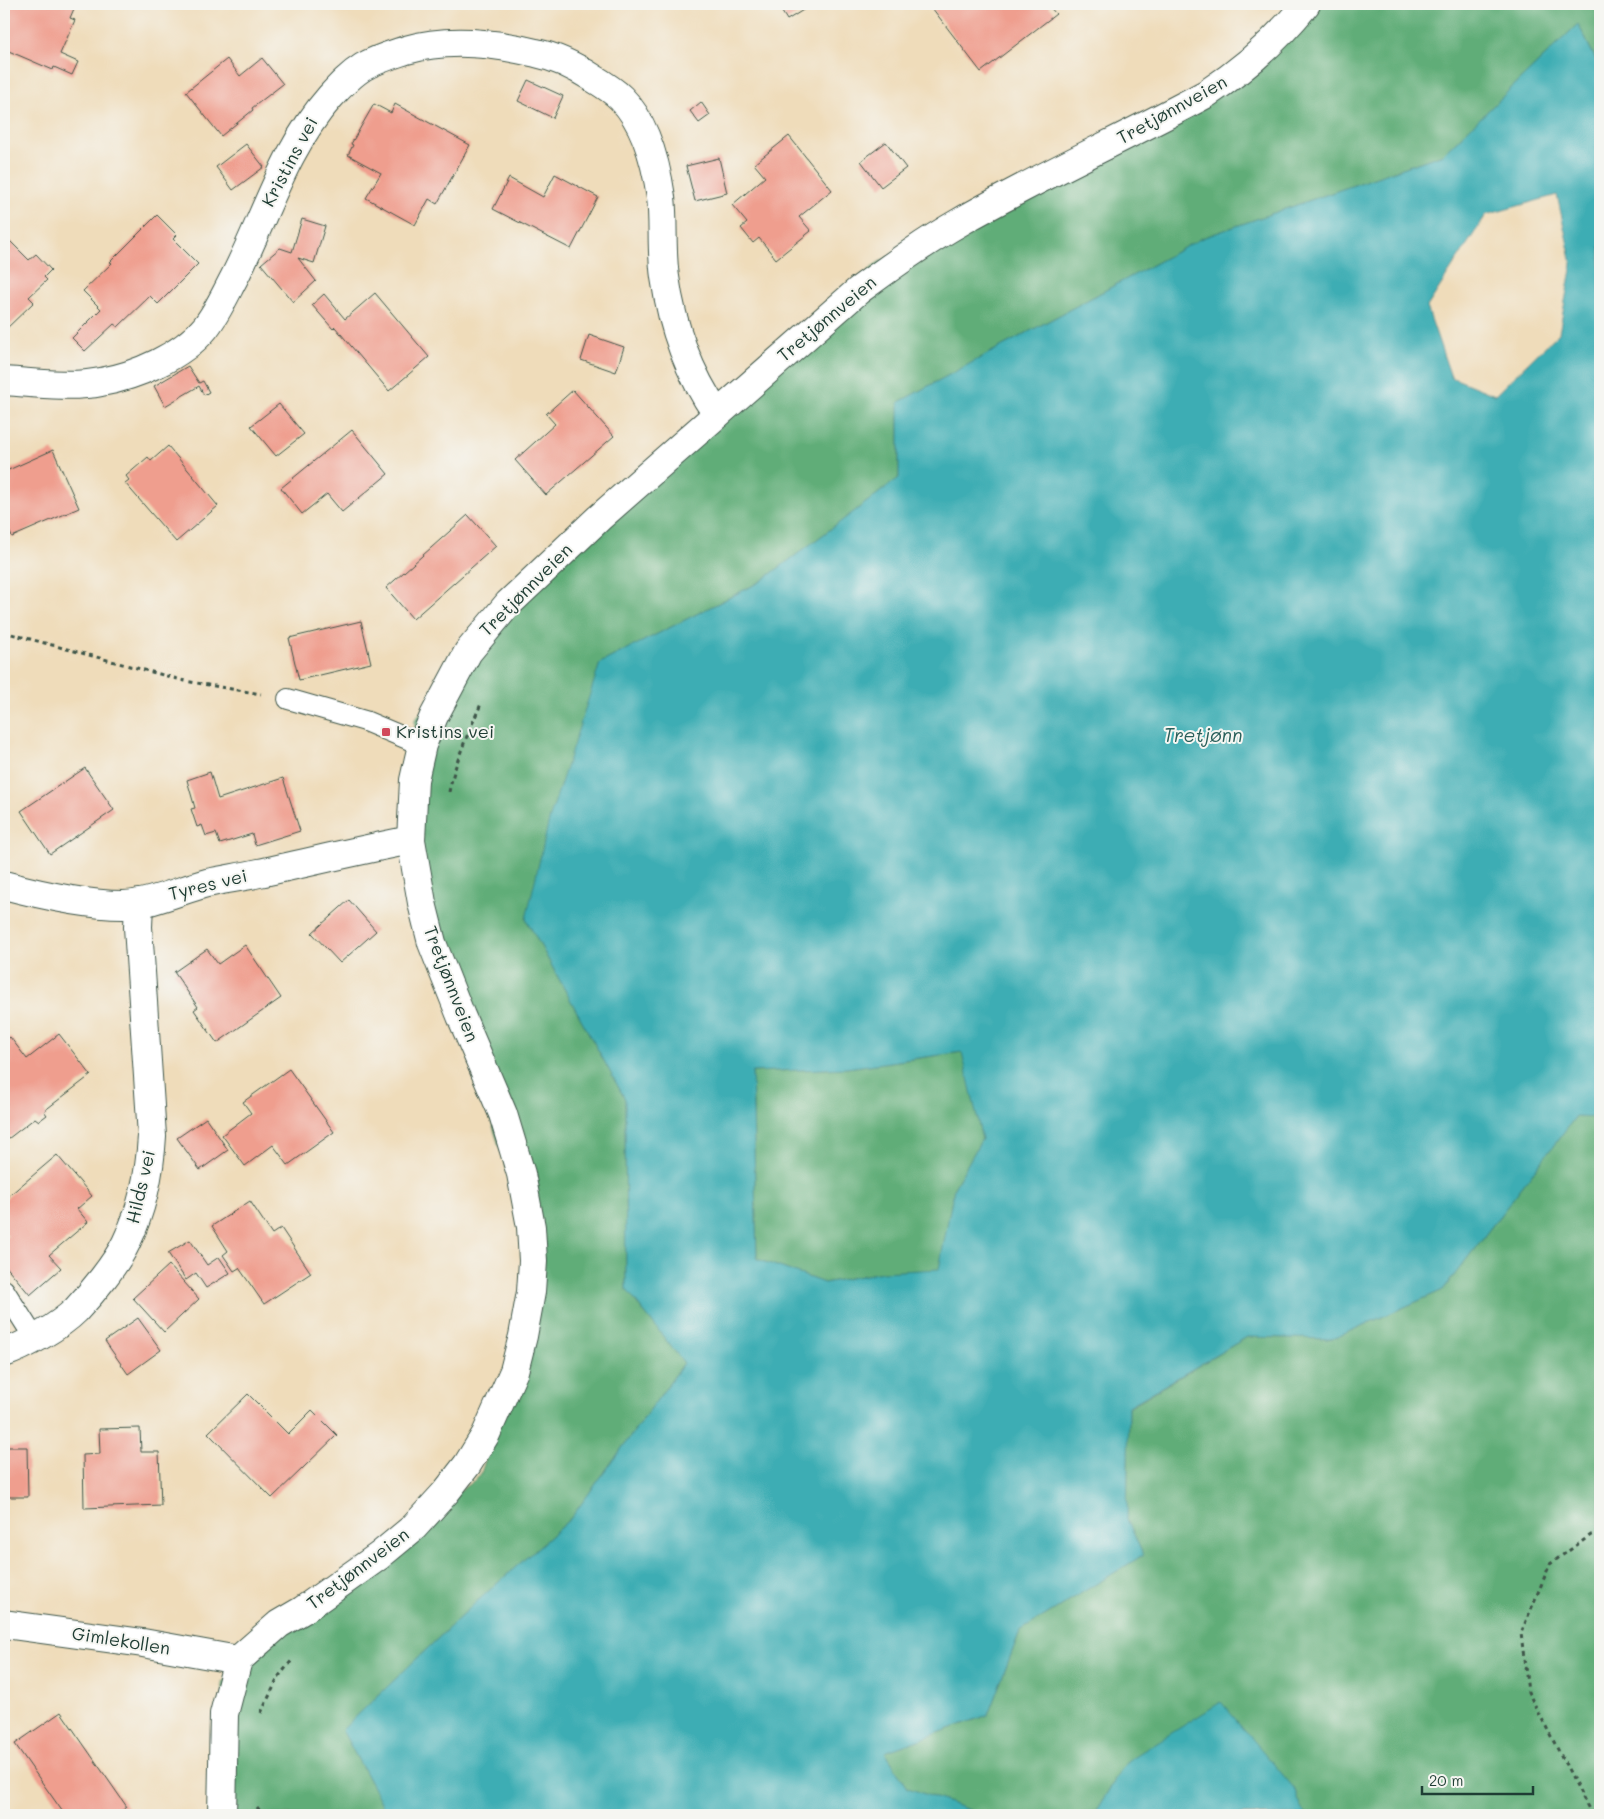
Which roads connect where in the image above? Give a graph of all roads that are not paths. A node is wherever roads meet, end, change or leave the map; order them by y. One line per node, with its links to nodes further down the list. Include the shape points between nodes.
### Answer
1 (1306, 4): 3 (street, Tretjønnveien, via 1288,27 1234,75 1206,94 1010,194 892,265 822,321)
2 (4, 381): 3 (street, Kristins vei, via 97,383 162,361 197,336 213,317 300,138 314,115 344,81 361,68 413,48 439,44 487,45 544,55 578,68 623,99 634,116 654,160 661,199 665,275 676,332 704,395)
3 (717, 414): 5 (street, Tretjønnveien, via 598,518 508,604 468,652)
4 (288, 700): 5 (lane, via 365,721)
5 (422, 745): 6 (street, Tretjønnveien, via 414,780)
6 (411, 840): 8 (street, Tyres vei, via 207,883); 13 (street, Tretjønnveien, via 432,943 504,1114 521,1174 531,1227 533,1261 523,1336 514,1371 486,1434 446,1492 414,1527 379,1556 279,1624)
7 (4, 884): 8 (street, Tyres vei, via 28,892 82,901 123,905)
8 (139, 903): 10 (street, Hilds vei, via 151,1165 133,1227 112,1265 75,1311)
9 (4, 1290): 10 (lane)
10 (35, 1339): 11 (street, Hilds vei)
11 (4, 1353)
12 (4, 1624): 13 (street, Gimlekollen)
13 (238, 1660): 14 (street, via 224,1714)
14 (222, 1815)

